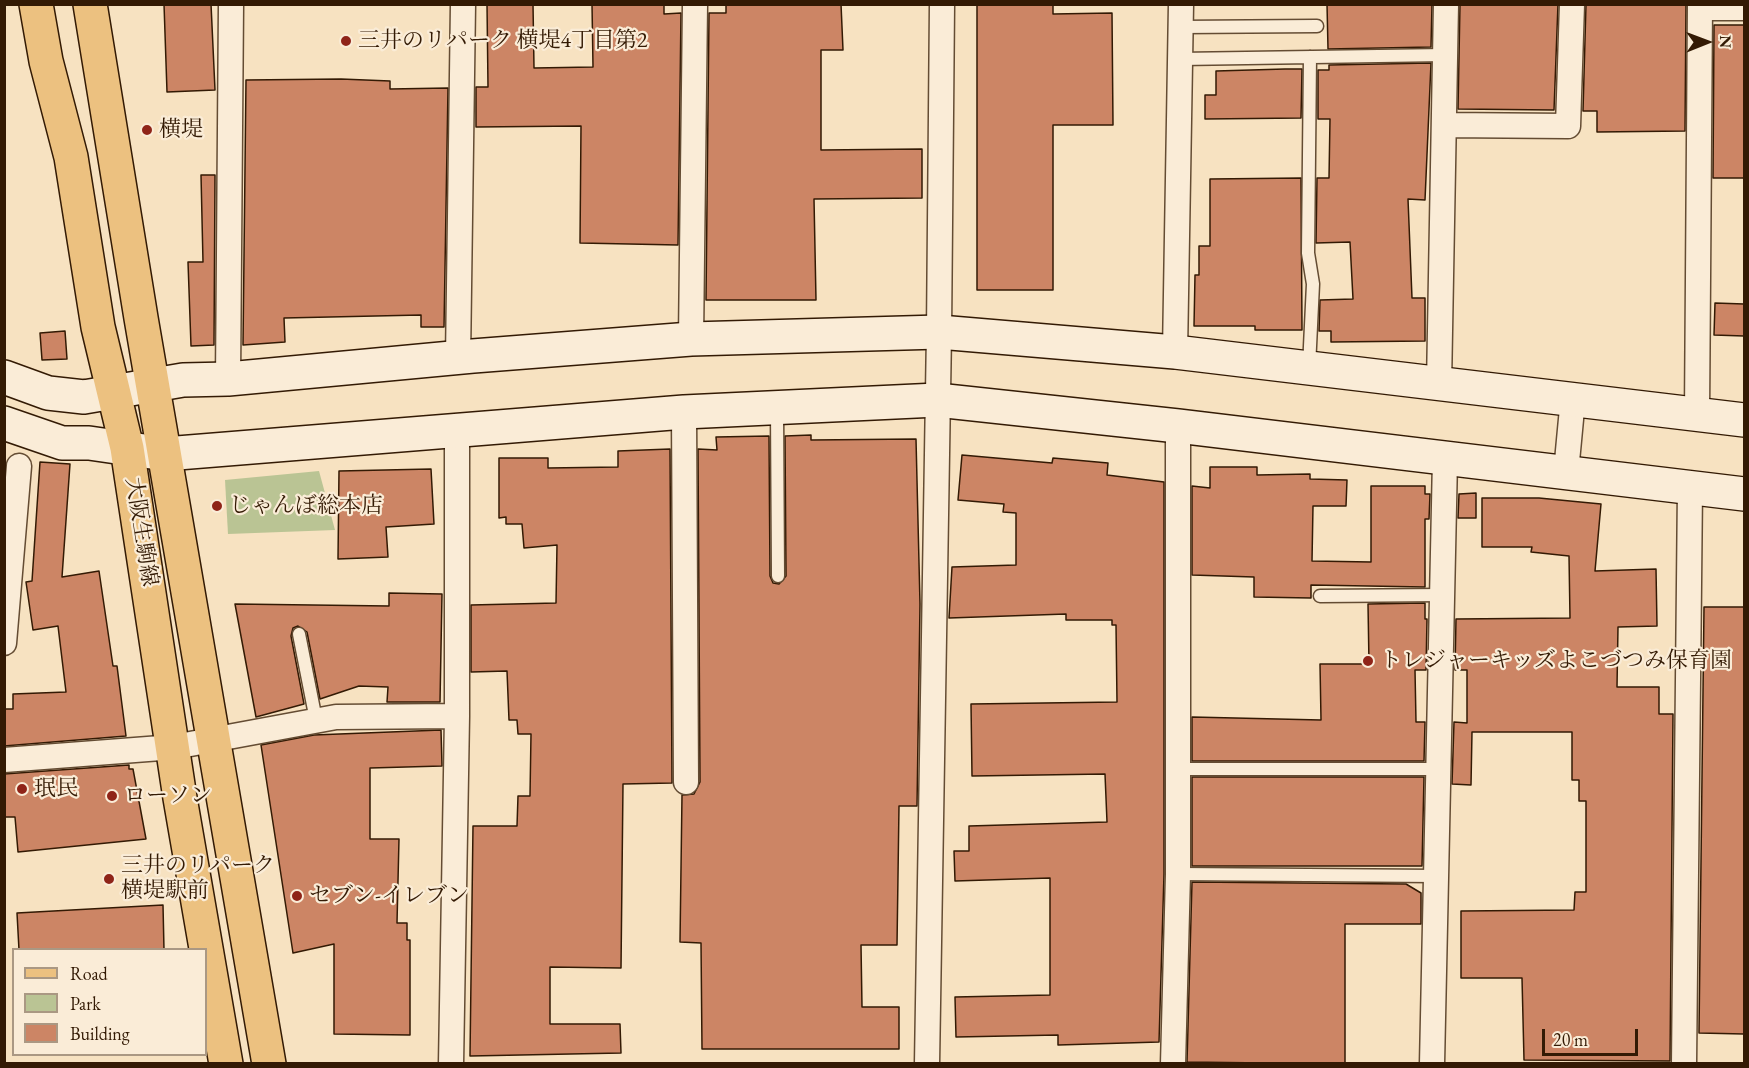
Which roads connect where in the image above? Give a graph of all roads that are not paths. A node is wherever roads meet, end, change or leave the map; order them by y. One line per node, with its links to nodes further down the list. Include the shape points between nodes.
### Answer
1 (36, 4): 26 (main road, 大阪生駒線, via 70,157 98,327)
2 (90, 4): 24 (main road, 大阪生駒線)
3 (231, 4): 23 (street)
4 (463, 4): 20 (street)
5 (694, 4): 18 (street)
6 (942, 4): 17 (street)
7 (1446, 4): 13 (street)
8 (1572, 4): 16 (street, via 1568,126)
9 (1700, 6): 10 (street); 31 (street)
10 (1744, 8)
11 (1181, 16): 12 (lane); 15 (street)
12 (1317, 26)
13 (1445, 55): 14 (lane); 16 (street)
14 (1310, 57): 15 (lane); 21 (lane, via 1308,253 1313,284)
15 (1180, 58): 19 (street)
16 (1444, 125): 25 (street)
17 (939, 332): 18 (street); 19 (street); 28 (street)
18 (691, 339): 20 (street)
19 (1175, 352): 21 (street)
20 (458, 358): 23 (street)
21 (1308, 368): 25 (street)
22 (4, 377): 26 (street, via 48,393 84,397)
23 (228, 379): 24 (street)
24 (153, 384): 26 (street); 37 (main road, 大阪生駒線)
25 (1439, 385): 27 (street)
26 (114, 390): 36 (main road, 大阪生駒線)
27 (1573, 398): 31 (street); 40 (street)
28 (938, 400): 29 (street); 34 (street); 63 (street)
29 (777, 407): 30 (street); 43 (lane)
30 (684, 412): 35 (street); 55 (street)
31 (1697, 414): 32 (street)
32 (1744, 420)
33 (4, 423): 36 (street, via 62,442)
34 (1178, 426): 38 (street); 53 (street)
35 (457, 432): 37 (street); 48 (street)
36 (128, 448): 37 (street); 51 (main road, 大阪生駒線)
37 (165, 454): 50 (main road, 大阪生駒線)
38 (1445, 459): 40 (street); 45 (street)
39 (19, 466): 47 (street)
40 (1566, 472): 41 (street)
41 (1690, 487): 42 (street); 66 (street)
42 (1744, 494)
43 (778, 576)
44 (1320, 596): 45 (lane)
45 (1442, 596): 54 (street)
46 (299, 634): 49 (lane)
47 (4, 643)
48 (457, 716): 49 (street); 62 (street)
49 (316, 720): 50 (street)
50 (214, 740): 51 (street); 61 (main road, 大阪生駒線)
51 (174, 747): 52 (street); 58 (main road, 大阪生駒線)
52 (4, 760)
53 (1176, 769): 54 (lane); 56 (street)
54 (1438, 769): 57 (street)
55 (686, 782)
56 (1178, 874): 57 (lane); 64 (street)
57 (1436, 876): 65 (street)
58 (206, 948)
59 (207, 954): 60 (main road, 大阪生駒線)
60 (226, 1064)
61 (269, 1064)
62 (451, 1064)
63 (927, 1064)
64 (1173, 1064)
65 (1432, 1064)
66 (1684, 1064)

